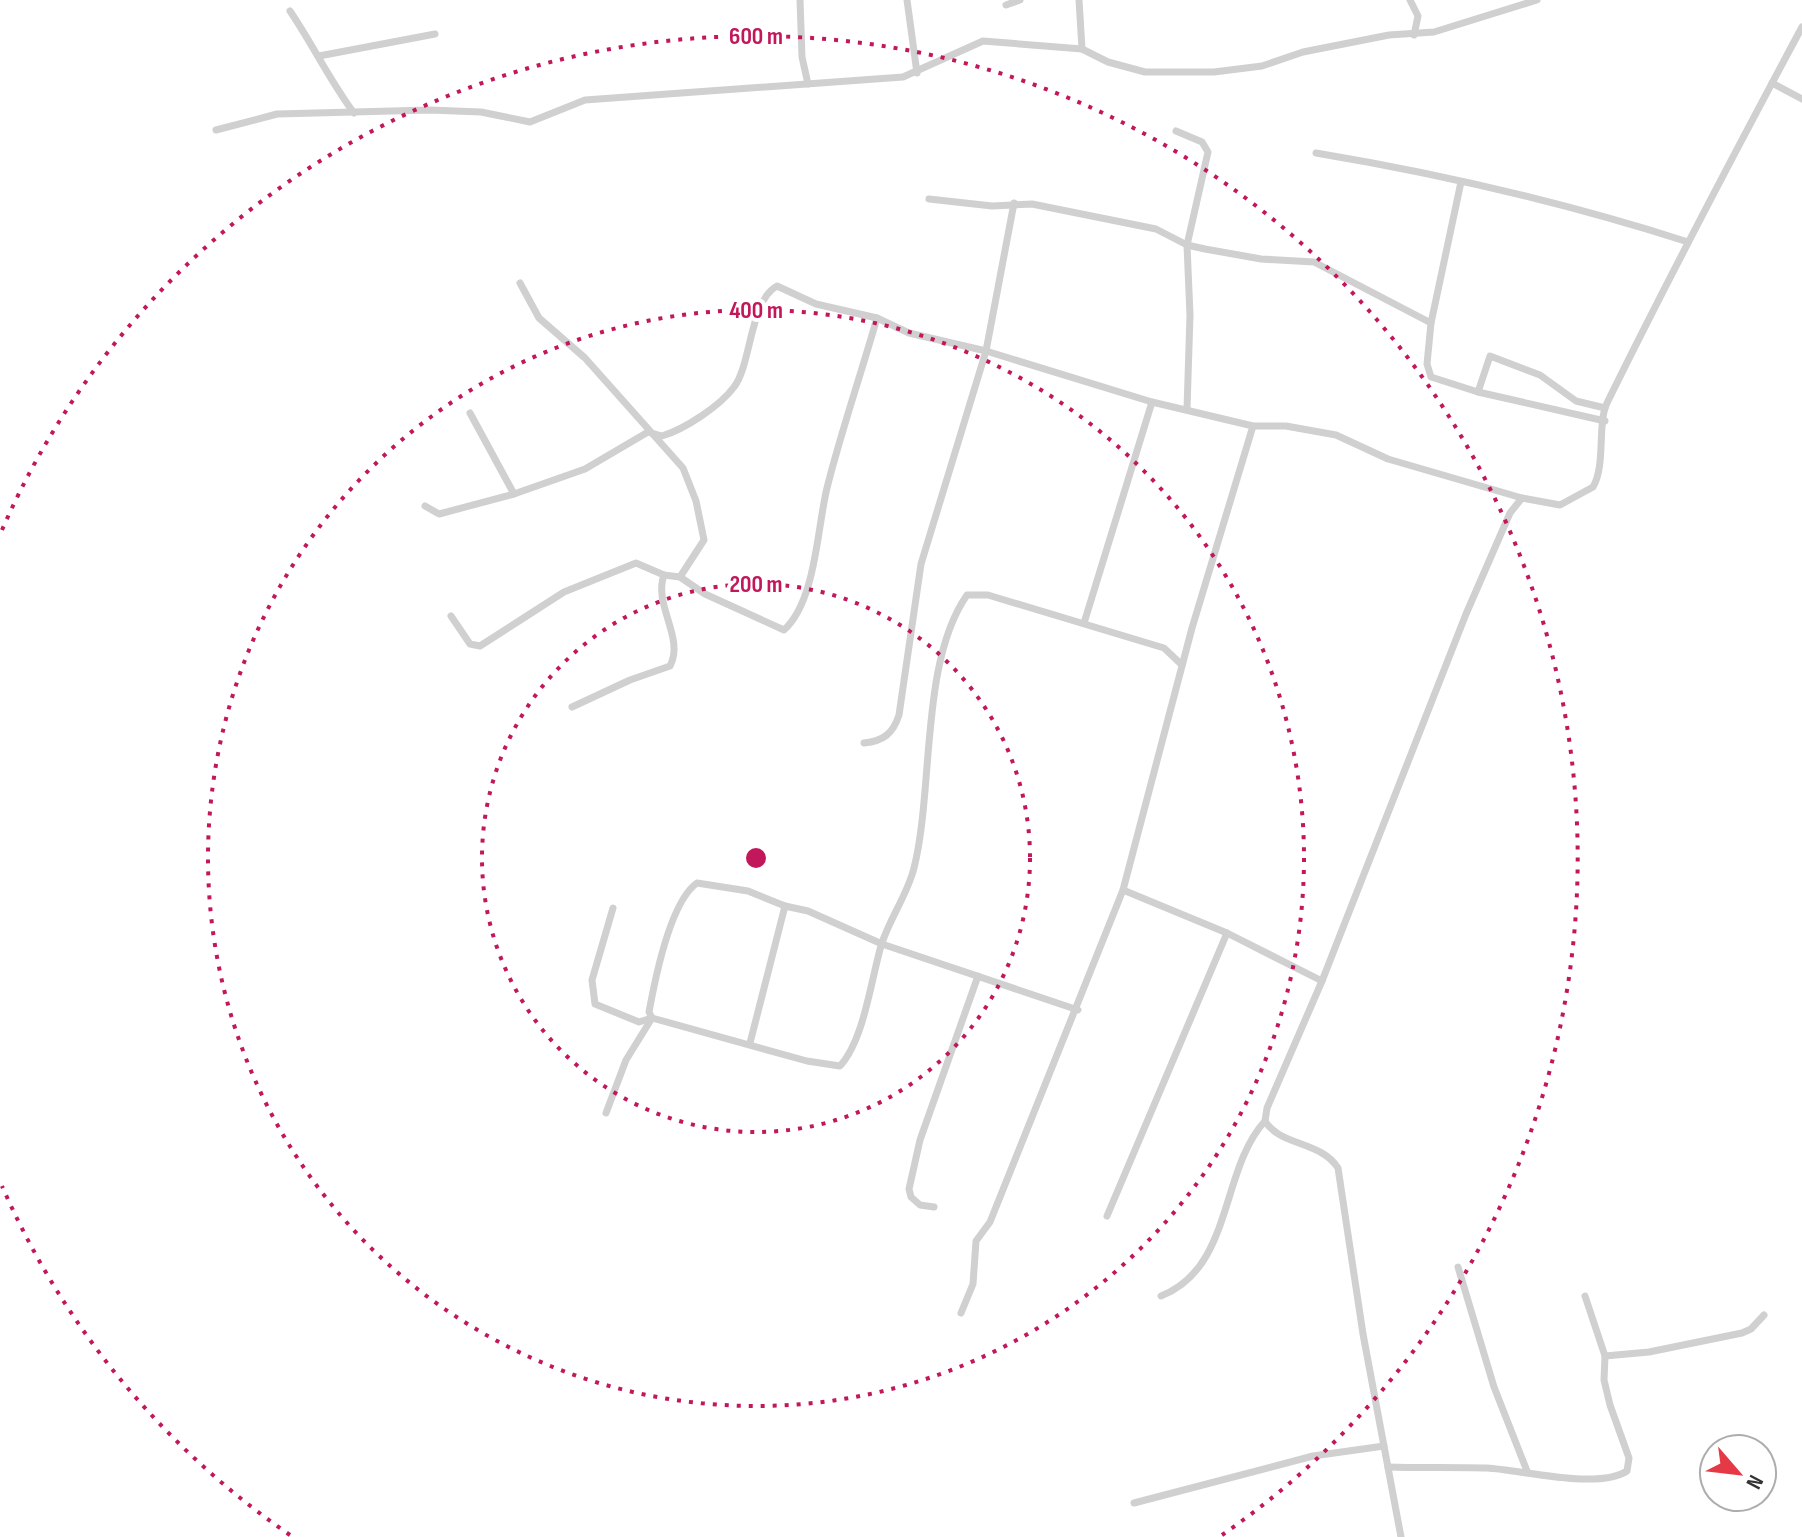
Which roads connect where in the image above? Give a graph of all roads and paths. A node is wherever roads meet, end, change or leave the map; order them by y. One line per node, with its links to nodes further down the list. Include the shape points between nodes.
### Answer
1 (800, 0): 16 (street)
2 (907, 0): 14 (street)
3 (1020, 0): 7 (street)
4 (1079, 0): 12 (street)
5 (1410, 0): 11 (street, via 1418,16)
6 (1537, 0): 11 (street)
7 (1006, 5)
8 (290, 11): 13 (street)
9 (1802, 27): 15 (street)
10 (435, 34): 13 (street)
11 (1414, 35): 12 (street, via 1303,52 1262,66 1163,74 1131,70)
12 (1082, 49): 14 (street, via 983,41)
13 (319, 56): 18 (street)
14 (917, 73): 16 (street)
15 (1772, 83): 17 (street); 25 (street)
16 (808, 84): 18 (street, via 585,100 530,122 481,112)
17 (1802, 99)
18 (354, 113): 19 (street, via 277,114)
19 (216, 130)
20 (1176, 131): 26 (street, via 1202,142 1208,152)
21 (1316, 153): 22 (street)
22 (1461, 182): 25 (street, via 1598,214); 29 (street)
23 (929, 199): 24 (street, via 992,206)
24 (1014, 203): 26 (street, via 1156,229); 30 (street)
25 (1688, 242): 33 (street)
26 (1187, 245): 29 (street, via 1261,259 1314,262); 34 (street)
27 (520, 283): 38 (street, via 539,318 585,358)
28 (877, 318): 30 (street, via 909,333); 38 (street, via 773,288 763,301 734,387 668,434); 43 (street, via 827,485 815,563 789,625 784,630 772,627)
29 (1431, 323): 31 (street, via 1431,377)
30 (986, 351): 32 (street); 48 (street, via 921,564 899,715 887,736)
31 (1478, 392): 33 (street, via 1490,356 1540,375 1576,401); 36 (street)
32 (1152, 402): 34 (street); 45 (street)
33 (1605, 408): 36 (street)
34 (1187, 409): 37 (street)
35 (470, 413): 39 (street)
36 (1605, 421): 40 (street, via 1596,481 1588,492 1560,505)
37 (1253, 426): 40 (street, via 1336,435 1388,459); 46 (street)
38 (648, 432): 39 (street, via 585,469); 43 (street, via 683,468 704,531 704,540)
39 (514, 494): 41 (street, via 439,514)
40 (1522, 498): 55 (street, via 1510,513 1466,614)
41 (425, 506)
42 (664, 575): 43 (street); 44 (street, via 636,563 623,567 564,592 480,646 470,644); 47 (street, via 661,597 672,635 670,666)
43 (680, 577)
44 (451, 616)
45 (1084, 623): 46 (street, via 1164,648); 53 (street, via 977,593 967,595 958,608 935,695 914,868)
46 (1182, 665): 49 (street)
47 (572, 707)
48 (864, 743)
49 (1123, 890): 52 (street); 56 (street)
50 (785, 906): 53 (street, via 834,920); 57 (street, via 736,889 697,883 689,889 663,952); 58 (street)
51 (613, 908): 57 (street, via 592,980 595,1004 639,1022)
52 (1227, 933): 55 (street); 62 (street)
53 (882, 944): 54 (street); 58 (street, via 865,1006 840,1066)
54 (978, 976): 56 (street); 61 (street, via 912,1170 911,1197)
55 (1322, 981): 60 (street)
56 (1078, 1010): 66 (street, via 990,1222 976,1241 973,1284)
57 (652, 1018): 58 (street); 59 (street, via 626,1060)
58 (750, 1043)
59 (606, 1113)
60 (1265, 1121): 64 (street, via 1198,1269); 69 (street, via 1273,1131 1322,1151 1338,1168)
61 (934, 1207)
62 (1107, 1216)
63 (1458, 1267): 71 (street, via 1494,1387)
64 (1161, 1296)
65 (1585, 1296): 68 (street)
66 (961, 1313)
67 (1764, 1315): 68 (street, via 1742,1333)
68 (1605, 1356): 71 (street, via 1604,1380 1629,1458 1627,1471 1606,1478)
69 (1384, 1446): 70 (street); 72 (street, via 1313,1456)
70 (1388, 1467): 71 (street); 73 (street)
71 (1527, 1471)
72 (1134, 1503)
73 (1401, 1537)

